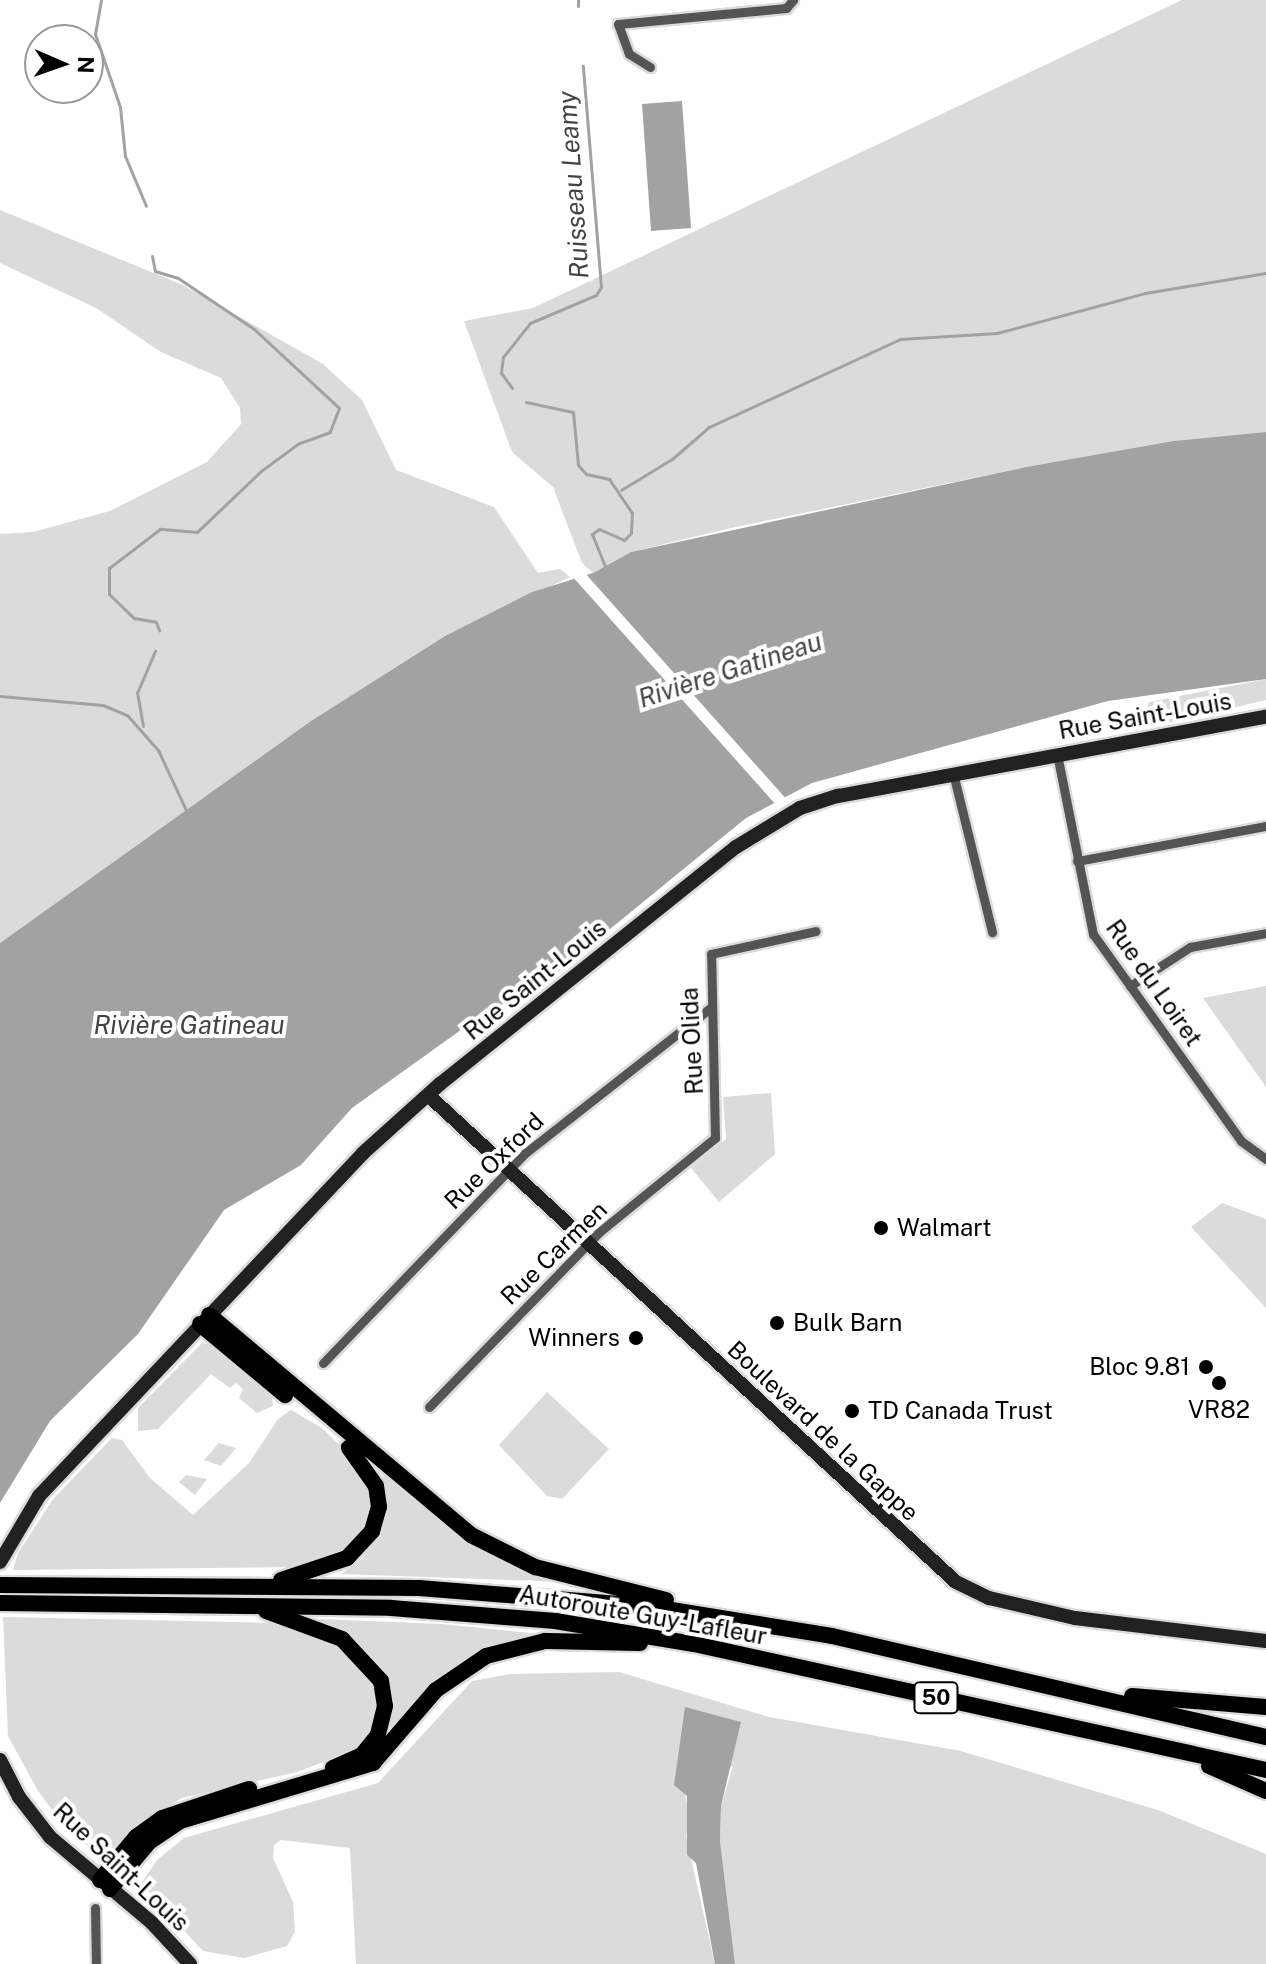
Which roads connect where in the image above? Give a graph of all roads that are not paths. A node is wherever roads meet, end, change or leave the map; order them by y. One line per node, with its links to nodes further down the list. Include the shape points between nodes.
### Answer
1 (793, 0): 2 (street, via 786,8 618,24 629,54)
2 (650, 67)
3 (1266, 717): 4 (main road, Rue Saint-Louis)
4 (1057, 754): 5 (main road, Rue Saint-Louis); 7 (street, Rue du Loiret)
5 (953, 773): 9 (street); 13 (main road, Rue Saint-Louis, via 827,799 764,828)
6 (1266, 826): 7 (street)
7 (1077, 861): 11 (street, Rue du Loiret, via 1093,934)
8 (816, 931): 12 (street, Rue Olida, via 716,950 709,960)
9 (992, 932)
10 (1266, 933): 11 (street, via 1190,947)
11 (1130, 986): 17 (street, Rue du Loiret, via 1241,1141)
12 (710, 1008): 16 (street, Rue Olida); 18 (street, Rue Oxford, via 538,1141)
13 (428, 1095): 14 (main road, Boulevard de la Gappe); 15 (main road, Rue Saint-Louis)
14 (444, 1112): 15 (main road); 18 (main road, Boulevard de la Gappe)
15 (408, 1113): 20 (main road, Rue Saint-Louis)
16 (715, 1138): 19 (street, Rue Carmen)
17 (1266, 1159)
18 (509, 1171): 19 (main road, Boulevard de la Gappe); 21 (street, Rue Oxford)
19 (588, 1244): 22 (street, Rue Carmen); 29 (main road, Boulevard de la Gappe, via 956,1582 1000,1601 1097,1622)
20 (205, 1319): 23 (main road, Rue Saint-Louis, via 39,1496); 25 (highway, via 358,1457 378,1493 375,1525 353,1554); 28 (highway, via 471,1535 545,1570)
21 (323, 1363)
22 (429, 1407)
23 (0, 1562)
24 (0, 1585): 25 (highway, Autoroute Guy-Lafleur / 50)
25 (261, 1586): 28 (highway, Autoroute Guy-Lafleur / 50, via 505,1593)
26 (8, 1603): 27 (highway, Autoroute Guy-Lafleur / 50)
27 (249, 1605): 30 (highway, Autoroute Guy-Lafleur / 50, via 483,1613); 38 (highway, via 326,1631 364,1657 385,1697 376,1739 340,1766 175,1810 136,1837)
28 (745, 1620): 31 (highway, Autoroute Guy-Lafleur / 50)
29 (1266, 1641)
30 (694, 1644): 34 (highway, Autoroute Guy-Lafleur / 50); 38 (highway, via 550,1641 491,1654 440,1686 373,1763 180,1821)
31 (1074, 1690): 32 (highway); 33 (highway, Autoroute Guy-Lafleur / 50)
32 (1266, 1707)
33 (1266, 1737)
34 (1178, 1752): 36 (highway, Autoroute Guy-Lafleur / 50); 37 (highway)
35 (0, 1760): 38 (main road, Rue Saint-Louis, via 39,1824)
36 (1266, 1770)
37 (1266, 1791)
38 (105, 1884): 41 (main road, Rue Saint-Louis)
39 (95, 1908): 40 (street)
40 (96, 1964)
41 (190, 1964)

